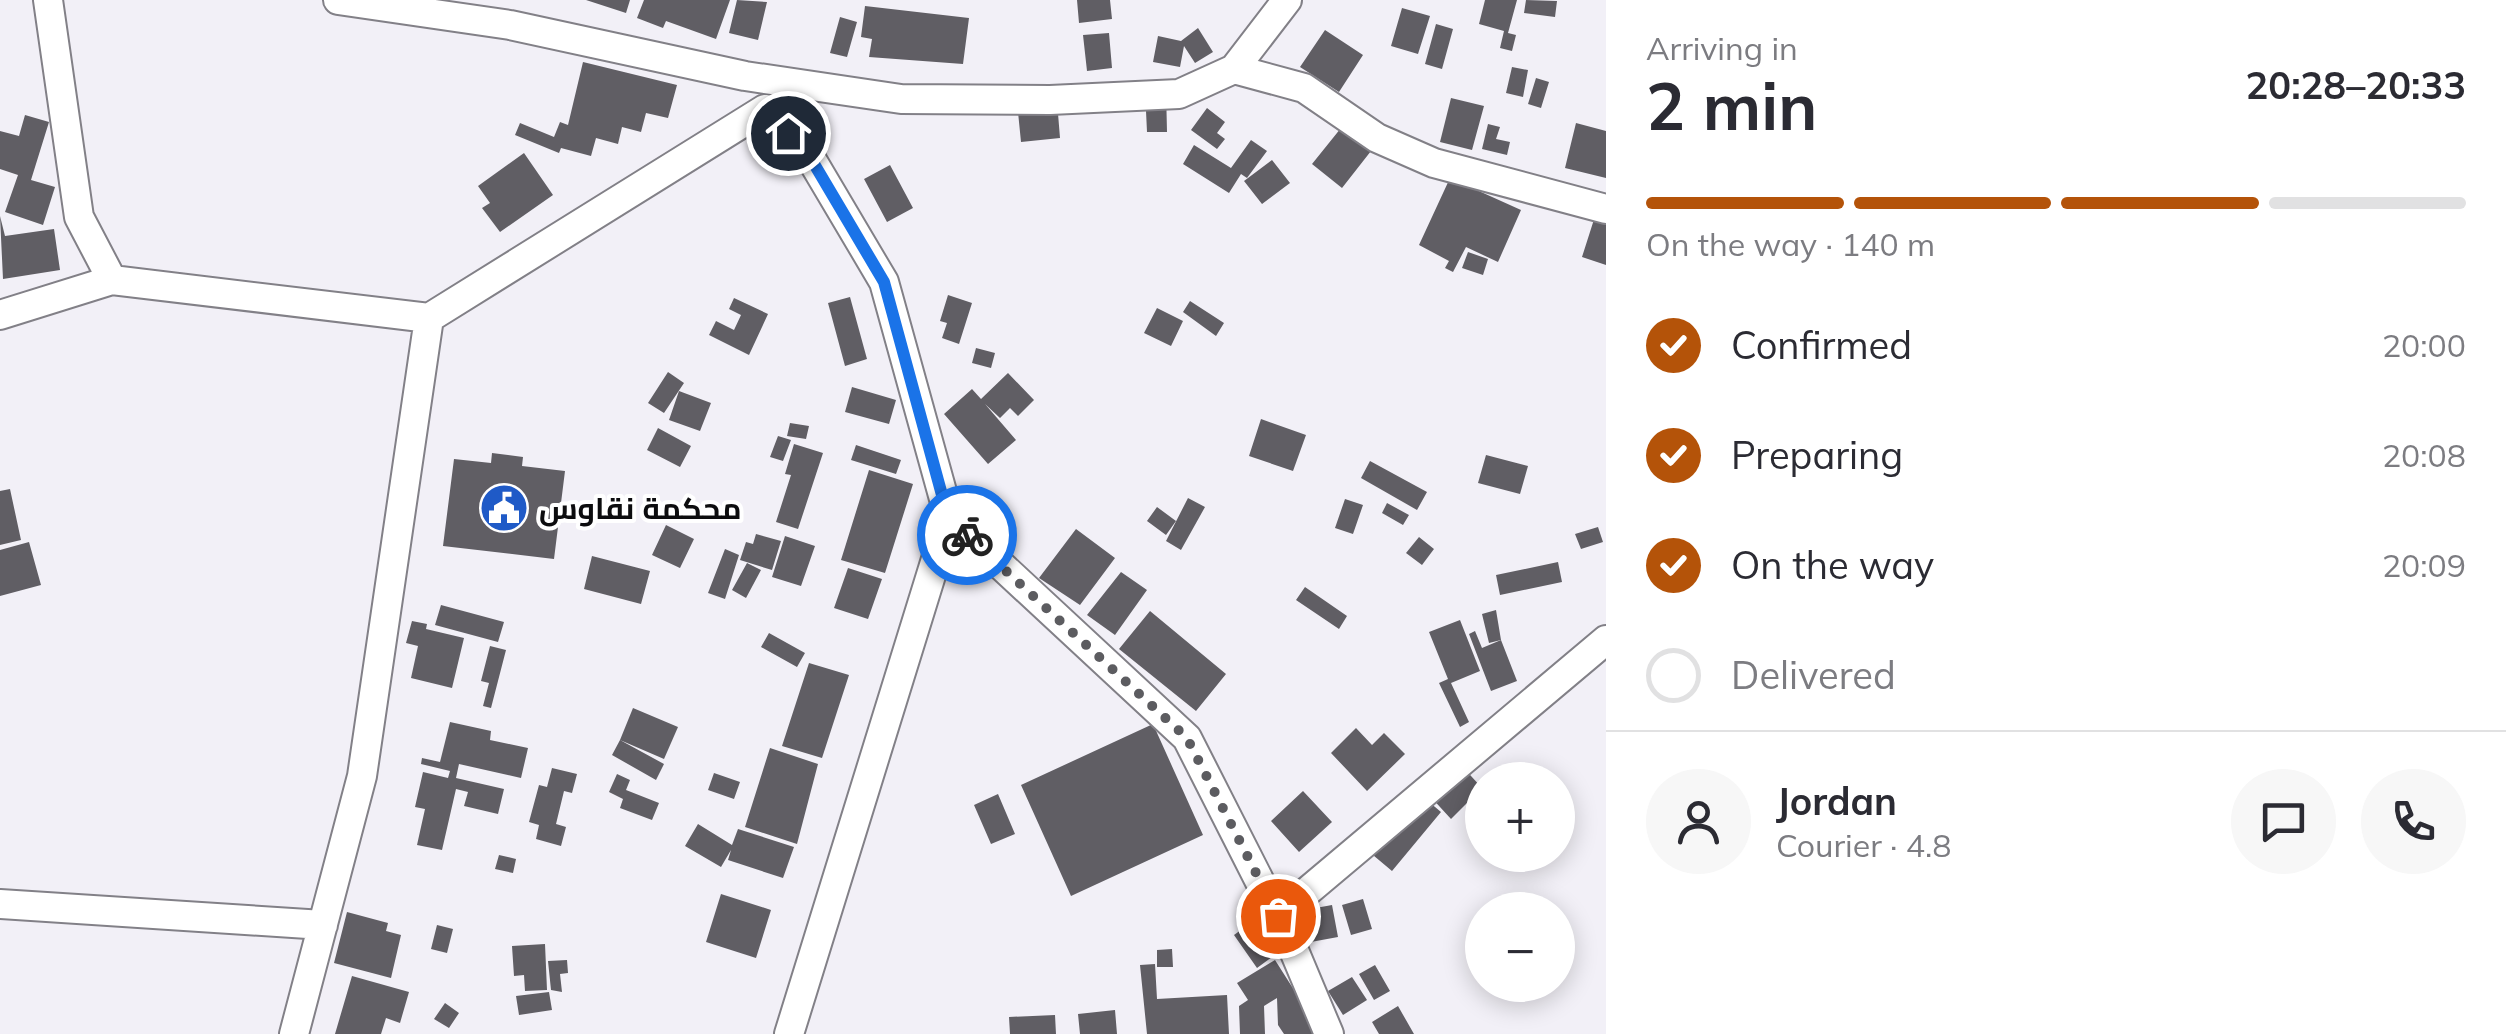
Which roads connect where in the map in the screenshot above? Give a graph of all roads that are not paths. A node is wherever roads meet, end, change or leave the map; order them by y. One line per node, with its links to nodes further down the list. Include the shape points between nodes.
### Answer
1 (48, 0): 8 (street, via 79,217)
2 (338, 0): 5 (street, via 510,25)
3 (1287, 0): 4 (street)
4 (1234, 68): 5 (street, via 1178,94 1050,100 901,99); 7 (street, via 1304,88 1376,138 1434,163)
5 (745, 76): 6 (street)
6 (766, 109): 10 (street); 11 (street, via 810,157 884,282)
7 (1606, 208)
8 (112, 280): 9 (street); 10 (street)
9 (0, 315)
10 (429, 318): 15 (street, via 362,776)
11 (948, 517): 14 (street, via 1187,738); 17 (street)
12 (1606, 640): 14 (street)
13 (0, 904): 15 (street)
14 (1278, 916): 18 (street)
15 (322, 926): 16 (street)
16 (294, 1034)
17 (789, 1034)
18 (1329, 1034)

